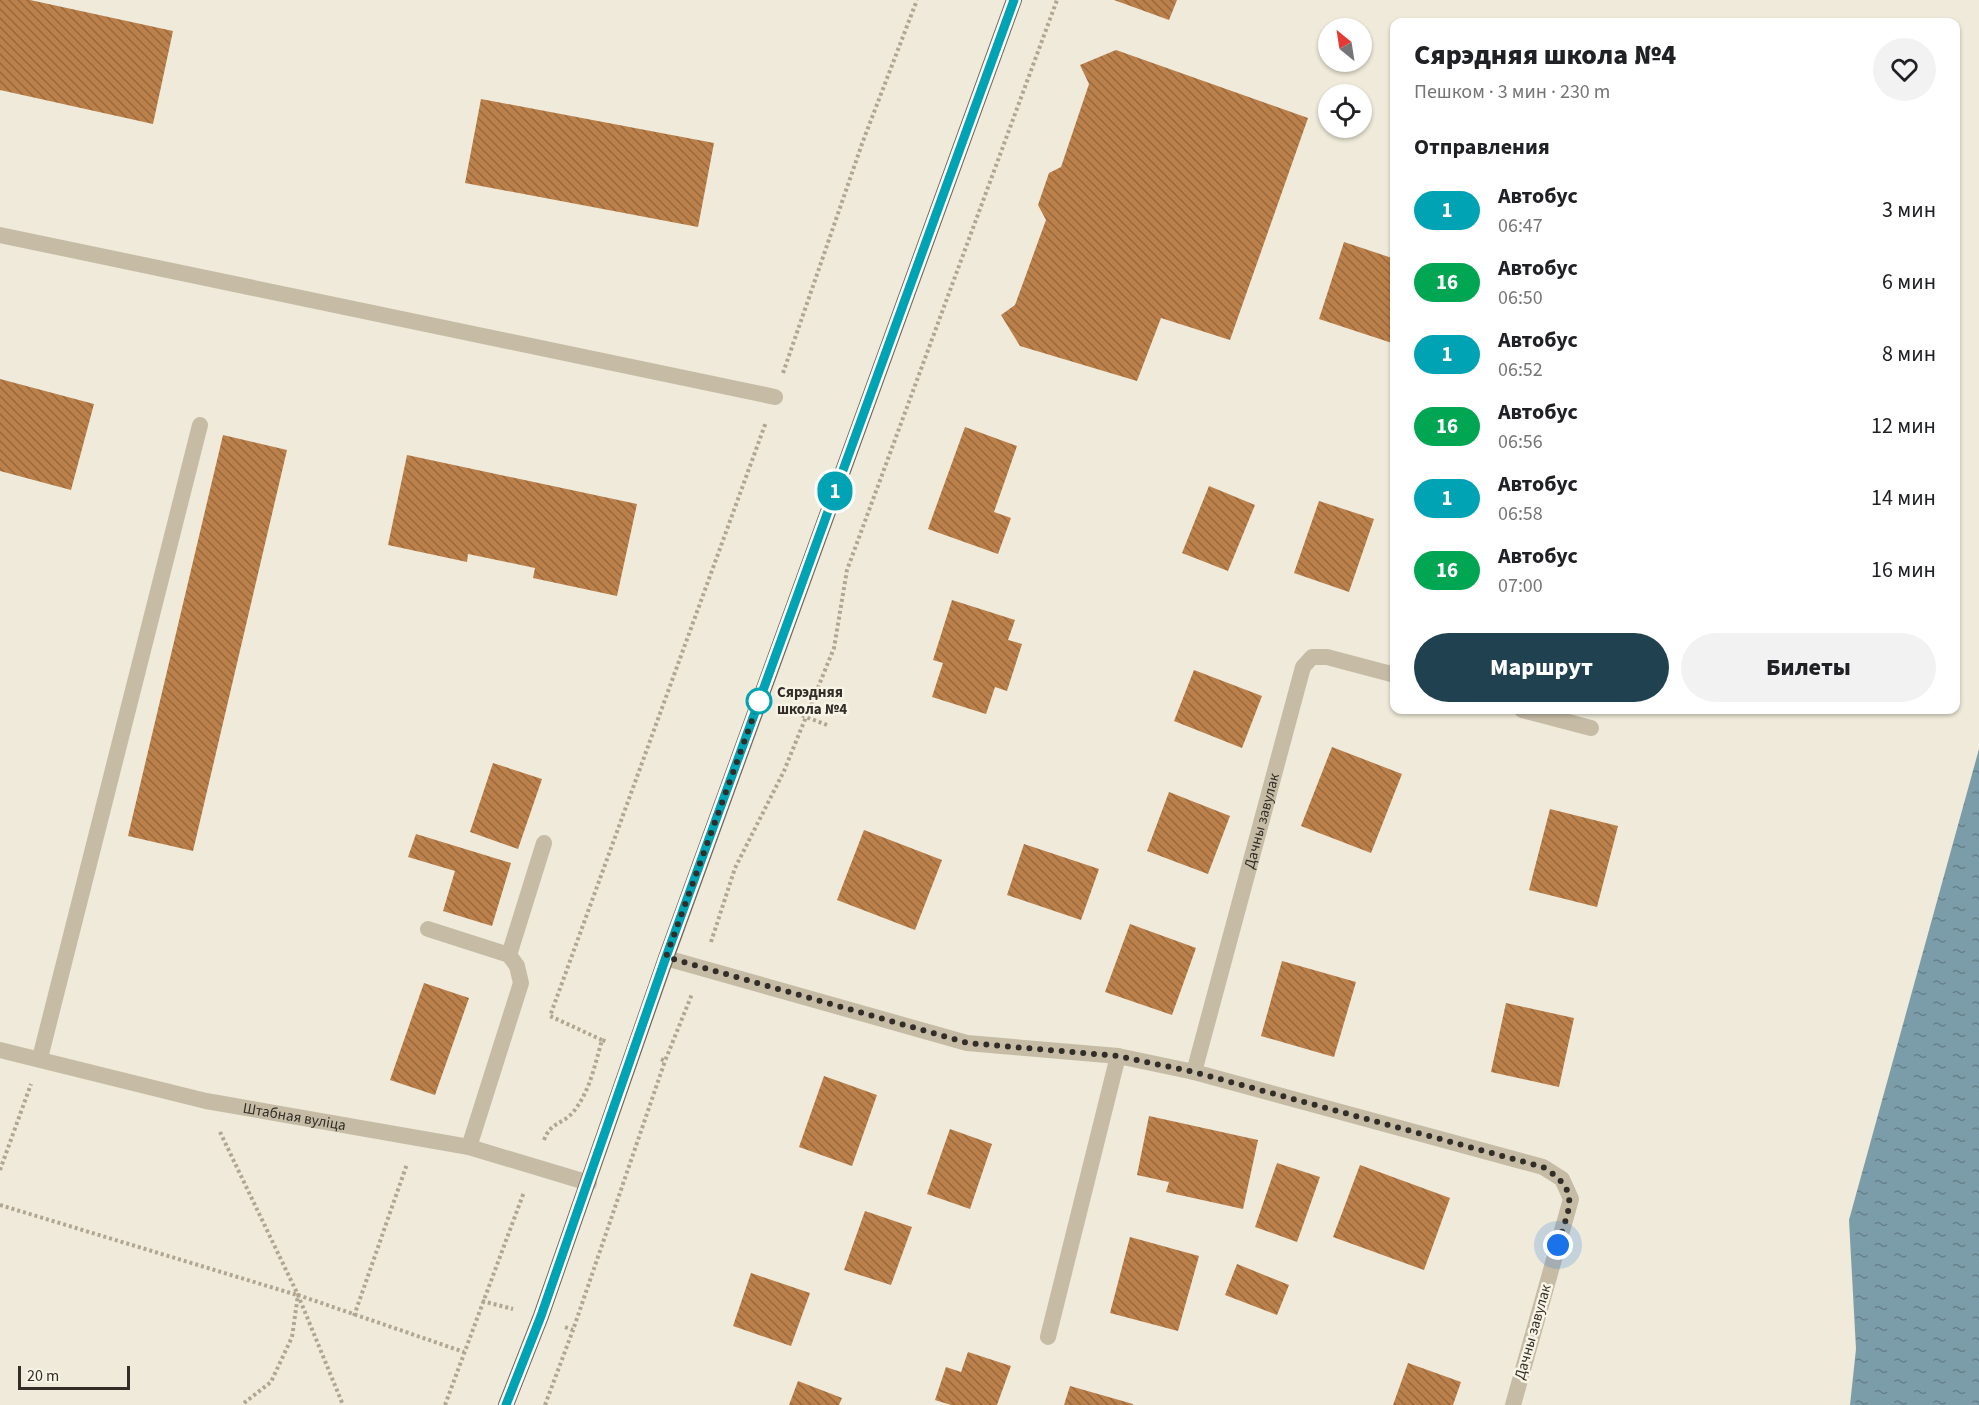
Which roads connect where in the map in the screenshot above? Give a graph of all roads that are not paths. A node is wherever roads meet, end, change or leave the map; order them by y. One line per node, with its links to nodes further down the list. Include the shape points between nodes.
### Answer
1 (1014, 0): 11 (main road)
2 (0, 235): 3 (street)
3 (775, 397)
4 (200, 426): 14 (street)
5 (1390, 674): 15 (street, Дачны завулак, via 1327,657 1312,657 1303,667)
6 (1537, 714): 7 (street)
7 (1591, 728)
8 (544, 843): 10 (street)
9 (428, 929): 10 (street)
10 (508, 955): 16 (street, via 517,966 521,983)
11 (666, 957): 13 (street, Дачны завулак, via 968,1043); 17 (main road)
12 (0, 1050): 14 (street, Штабная вуліца)
13 (1118, 1056): 15 (street, Дачны завулак); 18 (street)
14 (40, 1058): 16 (street, Штабная вуліца, via 206,1101)
15 (1194, 1072): 20 (street, Дачны завулак, via 1543,1167 1562,1179 1571,1199)
16 (469, 1147): 17 (street, Штабная вуліца)
17 (589, 1183): 19 (main road)
18 (1048, 1337)
19 (506, 1405)
20 (1513, 1405)

